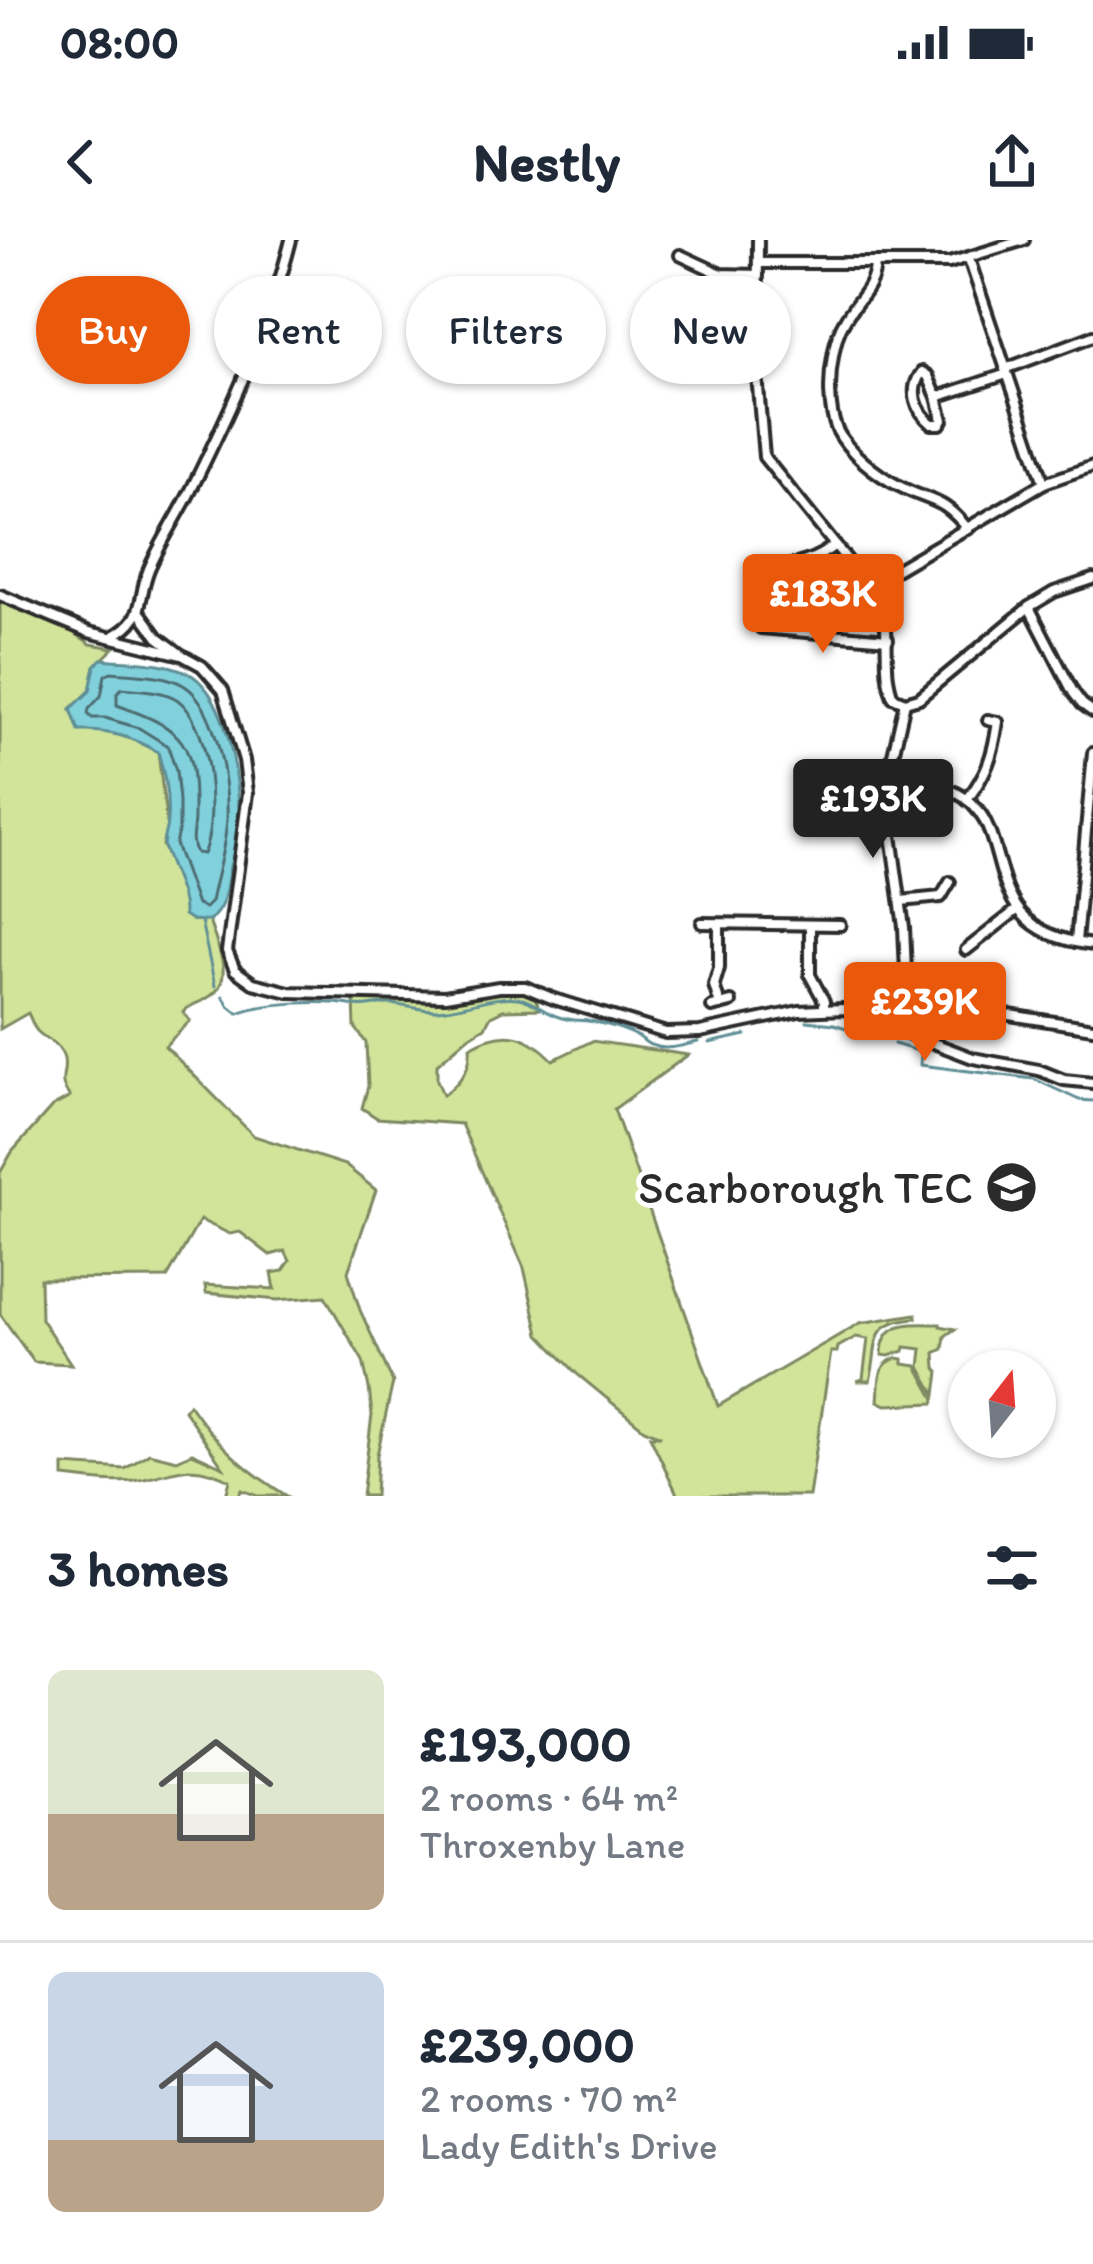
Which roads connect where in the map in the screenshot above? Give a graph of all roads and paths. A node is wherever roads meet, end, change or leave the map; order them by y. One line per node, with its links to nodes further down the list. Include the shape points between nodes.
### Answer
1 (291, 240): 21 (street, via 266,326 149,569)
2 (758, 240): 6 (street)
3 (1024, 240): 5 (street)
4 (680, 255): 8 (street, via 721,274)
5 (969, 259): 7 (street); 10 (street)
6 (759, 263): 7 (street); 8 (street)
7 (875, 265): 14 (street, via 834,348 837,429 880,474 940,501)
8 (758, 275): 15 (street, via 764,457)
9 (1093, 336): 10 (street)
10 (1006, 371): 11 (street); 13 (street)
11 (937, 397): 11 (street, via 943,420 932,424 916,402 922,372)
12 (1093, 466): 13 (street)
13 (1044, 483): 14 (street)
14 (968, 529): 18 (street)
15 (835, 544): 16 (street, via 819,557); 18 (street)
16 (772, 567)
17 (1093, 579): 20 (street)
18 (870, 585): 24 (street)
19 (0, 596): 23 (street)
20 (1029, 607): 26 (street); 27 (street, via 1077,699)
21 (139, 611): 23 (street); 25 (street)
22 (760, 629): 24 (street)
23 (110, 638): 25 (street)
24 (888, 638): 26 (street, via 889,688)
25 (182, 655): 44 (street, via 223,690 244,760 248,806 227,951 253,983 289,992 421,996 525,987 687,1034)
26 (905, 702): 30 (street)
27 (1093, 712)
28 (993, 721): 31 (street, via 989,765)
29 (1093, 752): 39 (street)
30 (890, 783): 31 (street); 33 (street)
31 (967, 800): 34 (street, via 982,815)
32 (950, 882): 33 (street, via 941,897)
33 (901, 901): 42 (street)
34 (1018, 909): 39 (street); 41 (street)
35 (702, 923): 36 (street)
36 (719, 923): 37 (street); 43 (street, via 716,1006)
37 (810, 925): 38 (street); 44 (street, via 810,975)
38 (841, 925)
39 (1076, 942): 40 (street)
40 (1093, 945)
41 (966, 951)
42 (907, 999): 45 (street); 46 (street)
43 (731, 1002)
44 (824, 1008): 46 (street)
45 (1093, 1028)
46 (896, 1030): 47 (street, via 974,1058)
47 (1093, 1083)

